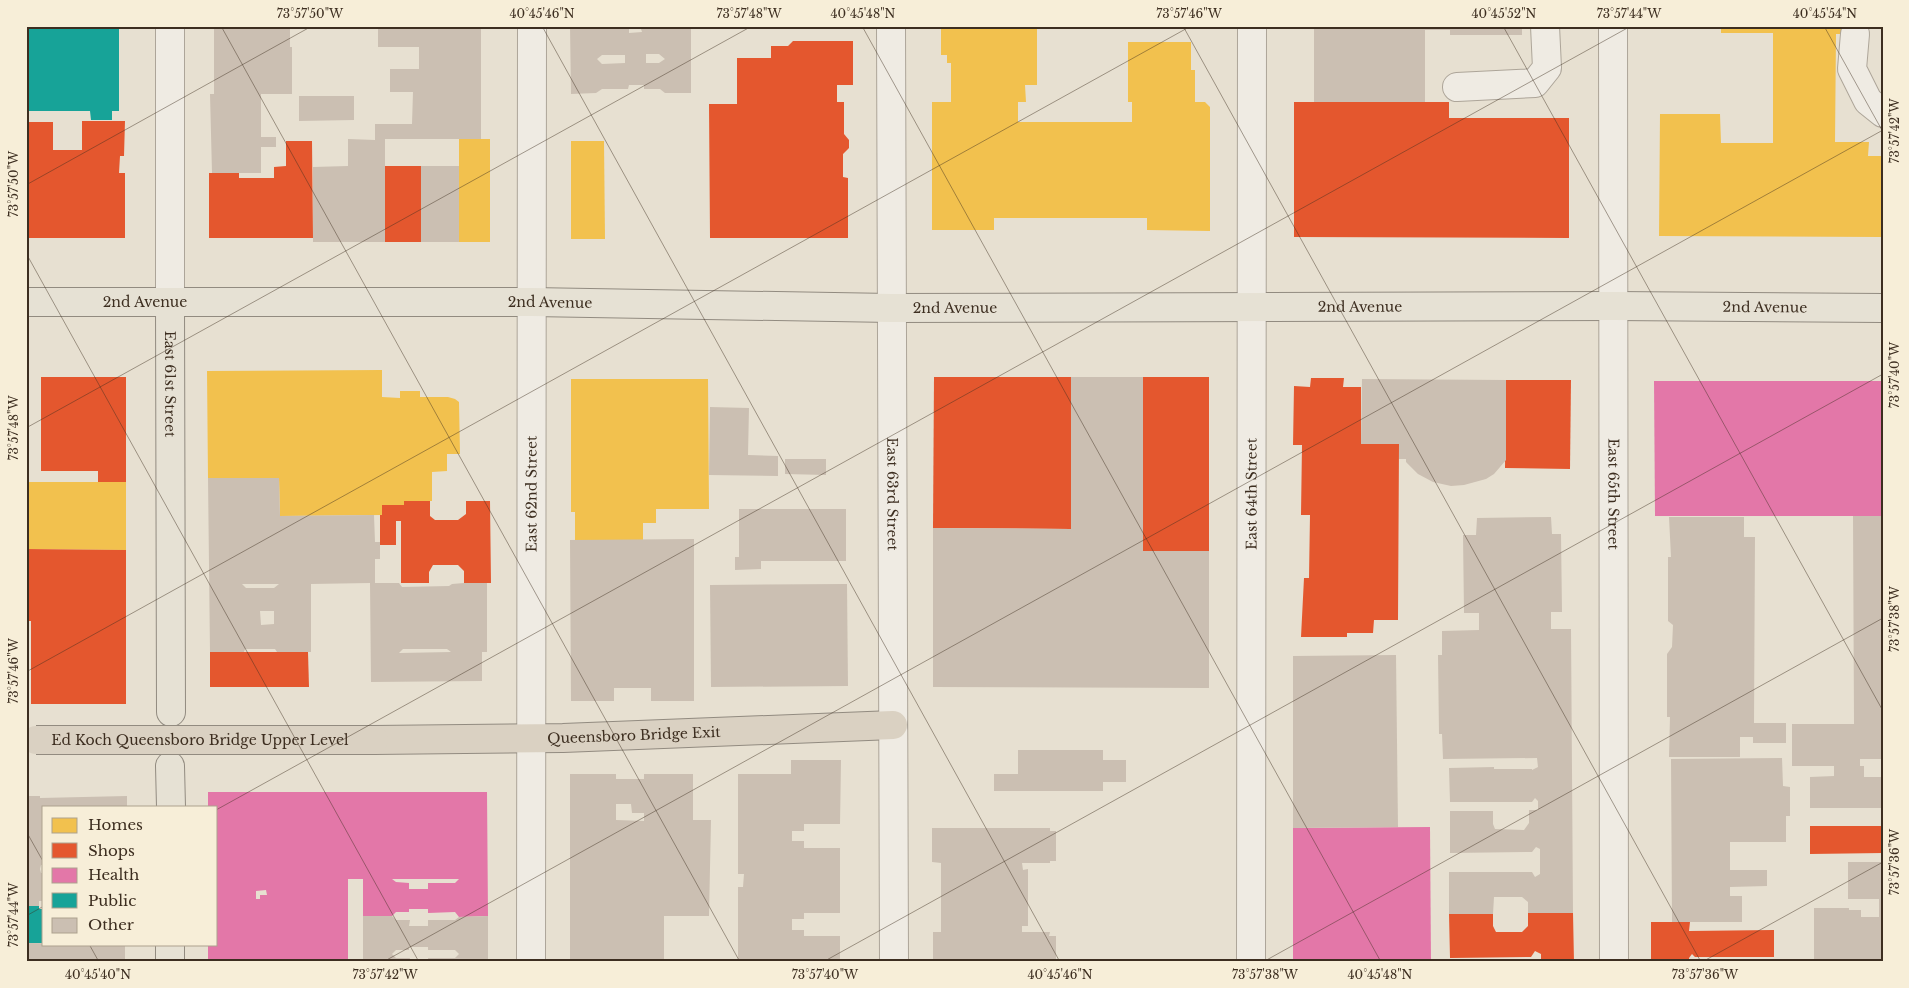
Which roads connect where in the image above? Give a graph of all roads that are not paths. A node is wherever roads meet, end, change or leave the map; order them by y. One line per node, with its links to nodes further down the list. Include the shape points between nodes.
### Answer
1 (170, 26): 12 (street, East 61st Street)
2 (532, 26): 11 (street, East 62nd Street)
3 (891, 26): 15 (street, East 63rd Street)
4 (1252, 26): 14 (street, East 64th Street)
5 (1545, 26): 8 (street, via 1547,68 1535,83)
6 (1614, 26): 13 (street, East 65th Street)
7 (1855, 34): 9 (street, via 1852,69 1868,101)
8 (1458, 88)
9 (1883, 113)
10 (26, 302): 12 (main road, 2nd Avenue)
11 (532, 302): 12 (main road, 2nd Avenue); 15 (main road, 2nd Avenue); 19 (street, East 62nd Street)
12 (170, 303): 17 (main road, East 61st Street)
13 (1614, 306): 14 (main road, 2nd Avenue); 16 (main road, 2nd Avenue); 29 (street, East 65th Street)
14 (1251, 307): 15 (main road, 2nd Avenue); 28 (street, East 64th Street)
15 (891, 308): 18 (street, East 63rd Street)
16 (1883, 308)
17 (171, 712)
18 (893, 725): 19 (highway, Queensboro Bridge Exit); 27 (street, East 63rd Street)
19 (530, 738): 20 (highway, Queensboro Bridge Exit); 26 (street, East 62nd Street)
20 (374, 740): 21 (highway, Ed Koch Queensboro Bridge Upper Level, bridge)
21 (26, 741)
22 (170, 766): 23 (main road)
23 (171, 806)
24 (170, 946): 25 (main road)
25 (170, 962)
26 (531, 962)
27 (894, 962)
28 (1251, 962)
29 (1614, 962)

